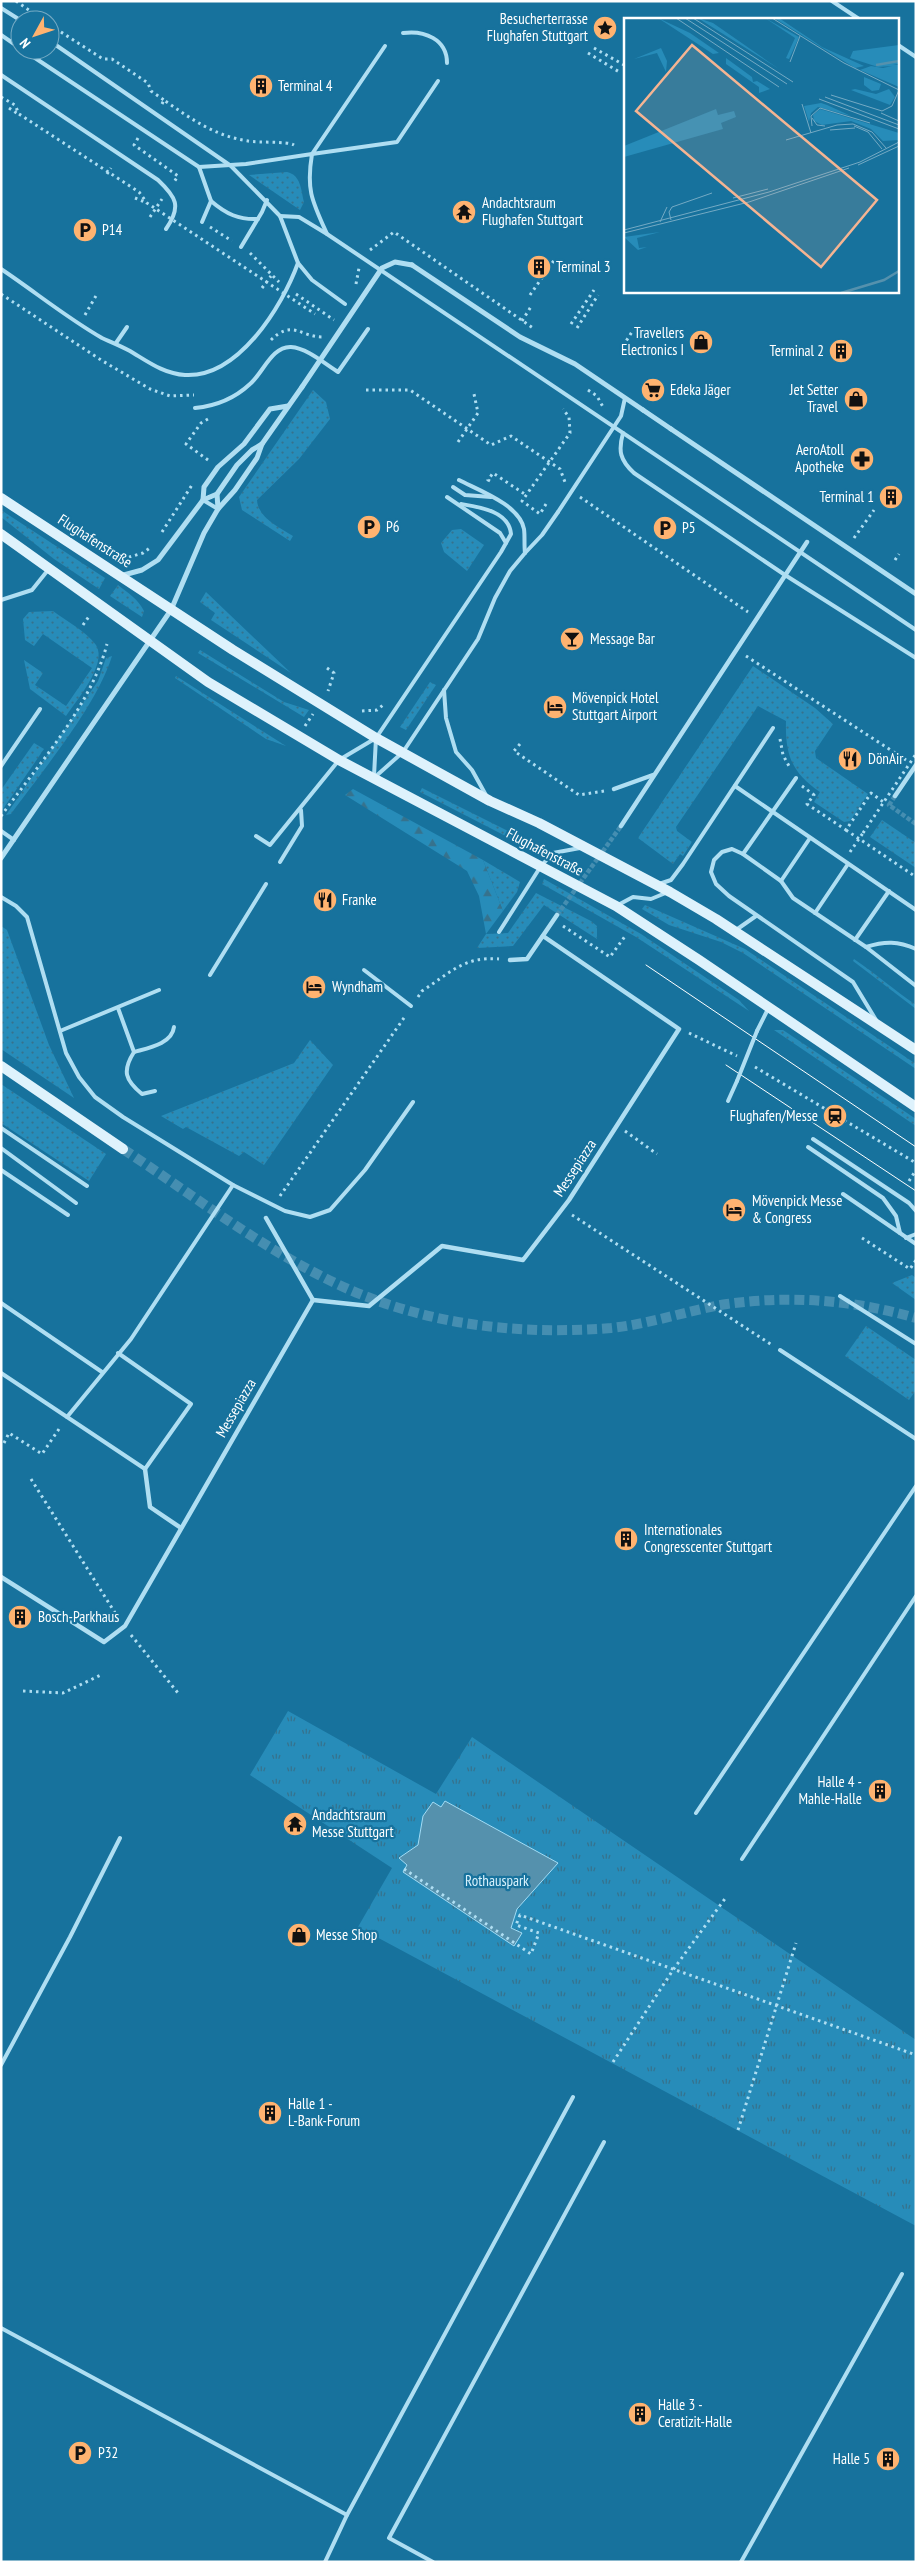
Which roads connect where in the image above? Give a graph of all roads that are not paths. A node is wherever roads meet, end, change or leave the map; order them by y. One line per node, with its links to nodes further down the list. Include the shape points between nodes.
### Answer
1 (832, 1): 2 (lane)
2 (858, 18)
3 (403, 33): 9 (lane, via 426,34 438,41 447,55)
4 (385, 46): 12 (lane)
5 (900, 47): 7 (lane)
6 (60, 48): 13 (lane)
7 (916, 57)
8 (38, 60): 14 (lane)
9 (447, 63)
10 (1, 75): 20 (lane, via 158,180 173,195 176,208)
11 (438, 81): 12 (lane, via 397,142)
12 (312, 154): 13 (lane); 21 (lane, via 308,187)
13 (231, 166): 14 (lane); 15 (lane)
14 (199, 167): 16 (lane)
15 (267, 200): 17 (lane); 18 (lane)
16 (211, 202): 18 (lane, via 224,213 244,220); 19 (lane)
17 (280, 216): 21 (lane, via 299,216); 23 (lane)
18 (258, 219): 22 (lane)
19 (202, 222)
20 (166, 229)
21 (327, 234): 32 (lane)
22 (241, 247)
23 (298, 264): 25 (lane, via 312,280); 28 (lane, via 271,314 243,350 217,369 196,375 174,374)
24 (1, 269): 28 (lane, via 103,338)
25 (345, 304)
26 (127, 327): 28 (lane)
27 (368, 329): 31 (lane, via 338,372 302,349 284,347 240,393 217,405)
28 (116, 343)
29 (625, 398): 30 (street, bridge, via 575,364 520,337 404,262 389,264 377,273); 46 (lane, bridge, via 621,416 542,535); 51 (street, bridge)
30 (288, 406): 33 (street); 40 (street, via 270,409 244,444 218,466 204,487)
31 (195, 408)
32 (623, 433): 47 (lane); 50 (lane, via 619,448 622,462 634,473)
33 (262, 444): 36 (street, via 237,465); 42 (street, via 252,466)
34 (458, 480): 38 (lane)
35 (454, 488): 38 (lane, via 465,495)
36 (217, 494): 40 (street); 42 (street)
37 (447, 497): 41 (lane)
38 (493, 497): 46 (lane, via 515,512 524,527)
39 (1, 498): 49 (main road, Flughafenstraße)
40 (203, 500): 42 (lane); 49 (street, via 158,560 142,570)
41 (458, 504): 45 (lane, via 500,533); 45 (lane, via 487,508 499,516 510,528 511,534)
42 (218, 509): 53 (street, via 195,551)
43 (1, 534): 48 (main road, Flughafenstraße)
44 (807, 542): 47 (street)
45 (506, 543): 60 (lane)
46 (525, 552): 57 (lane, via 495,598 478,639)
47 (800, 552): 50 (street); 54 (lane)
48 (49, 569): 52 (lane, via 32,590); 55 (main road, Flughafenstraße)
49 (118, 575): 53 (main road, Flughafenstraße)
50 (785, 576): 56 (lane); 65 (street)
51 (916, 594)
52 (1, 600)
53 (172, 610): 55 (street); 60 (main road, Flughafenstraße)
54 (916, 630)
55 (150, 641): 62 (main road, Flughafenstraße, via 208,682); 78 (street)
56 (916, 658)
57 (444, 690): 61 (lane); 71 (lane, via 446,718 456,752 472,770)
58 (40, 709): 63 (lane)
59 (773, 728): 68 (lane)
60 (376, 738): 61 (main road, Flughafenstraße); 62 (lane); 67 (lane)
61 (403, 752): 67 (lane); 71 (main road, Flughafenstraße)
62 (339, 760): 67 (main road, Flughafenstraße); 72 (lane)
63 (1, 766)
64 (916, 766): 70 (street)
65 (654, 775): 69 (street); 74 (street)
66 (796, 778): 73 (lane)
67 (374, 779): 84 (main road, Flughafenstraße)
68 (735, 786): 73 (lane); 87 (lane, via 671,880)
69 (614, 789)
70 (895, 796)
71 (490, 801): 79 (main road, Flughafenstraße)
72 (301, 810): 76 (lane, via 270,845); 82 (lane, via 302,826)
73 (772, 812): 77 (lane); 80 (lane)
74 (621, 826)
75 (1, 830): 78 (lane)
76 (256, 836)
77 (810, 838): 83 (lane); 85 (lane)
78 (14, 840): 81 (street)
79 (584, 847): 84 (lane, via 552,853); 87 (main road, Flughafenstraße)
80 (743, 854): 85 (lane); 95 (lane, via 732,850 722,852 714,860 711,872 716,884)
81 (1, 858)
82 (280, 862)
83 (848, 864): 88 (lane); 93 (lane)
84 (541, 866): 91 (main road, Flughafenstraße); 97 (lane)
85 (781, 881): 93 (lane, via 793,898)
86 (266, 884): 104 (lane)
87 (657, 884): 89 (main road, Flughafenstraße)
88 (888, 891): 92 (lane); 99 (lane)
89 (670, 892): 91 (lane, via 650,899 633,897); 96 (main road, Flughafenstraße)
90 (1, 897): 112 (lane, via 27,917)
91 (616, 906): 108 (main road, Flughafenstraße)
92 (916, 910)
93 (815, 913): 99 (lane)
94 (557, 915): 98 (street)
95 (756, 916): 96 (lane); 110 (lane, via 853,982)
96 (735, 931): 110 (main road, Flughafenstraße)
97 (499, 932)
98 (543, 936): 102 (street, via 527,959); 140 (street, Messepiazza, via 679,1028 563,1210 523,1260 442,1246 369,1306)
99 (855, 940): 100 (lane)
100 (866, 947): 101 (lane, via 898,942); 105 (lane)
101 (916, 949)
102 (510, 960)
103 (364, 970): 107 (lane)
104 (210, 974)
105 (916, 986)
106 (159, 990): 109 (lane)
107 (411, 1006)
108 (769, 1007): 118 (main road, Flughafenstraße); 119 (lane, bridge)
109 (118, 1008): 112 (lane); 114 (lane)
110 (880, 1026): 113 (main road, Flughafenstraße)
111 (174, 1027): 114 (lane, via 172,1036 167,1040)
112 (60, 1032): 128 (lane, via 70,1061 96,1097)
113 (916, 1050)
114 (134, 1052): 116 (lane, via 127,1063 130,1085 142,1094)
115 (1, 1066): 126 (main road)
116 (155, 1091)
117 (916, 1096): 118 (main road)
118 (903, 1098): 121 (main road, Flughafenstraße)
119 (728, 1101)
120 (413, 1102): 128 (lane, via 365,1170 330,1210 310,1217 285,1211)
121 (916, 1107)
122 (1, 1128): 129 (lane)
123 (813, 1138): 132 (lane)
124 (808, 1147): 135 (lane, via 882,1198 896,1216)
125 (1, 1148): 131 (lane)
126 (123, 1149)
127 (1, 1170): 133 (lane)
128 (233, 1185): 144 (lane, via 131,1339)
129 (87, 1186)
130 (843, 1194): 135 (lane)
131 (76, 1203)
132 (916, 1211)
133 (68, 1215)
134 (266, 1218): 140 (street)
135 (900, 1233): 137 (lane)
136 (916, 1234): 137 (lane)
137 (906, 1238): 138 (lane)
138 (916, 1244)
139 (840, 1296): 142 (lane)
140 (313, 1300): 151 (street, Messepiazza)
141 (1, 1303): 145 (lane)
142 (916, 1344)
143 (780, 1350): 148 (lane)
144 (118, 1353): 145 (lane); 149 (lane, via 191,1404)
145 (102, 1372): 147 (lane)
146 (1, 1373): 147 (lane)
147 (67, 1417): 149 (lane)
148 (916, 1439)
149 (145, 1469): 151 (street, via 150,1507)
150 (916, 1486): 154 (lane)
151 (181, 1528): 152 (street, Messepiazza, via 125,1626 104,1642)
152 (1, 1577)
153 (916, 1596): 156 (lane)
154 (696, 1813)
155 (120, 1838): 157 (lane)
156 (742, 1860)
157 (1, 2065)
158 (573, 2097): 162 (lane)
159 (604, 2142): 164 (lane, via 389,2538)
160 (902, 2274): 165 (lane)
161 (1, 2328): 162 (lane)
162 (347, 2515): 163 (lane)
163 (325, 2562)
164 (433, 2562)
165 (741, 2562)

